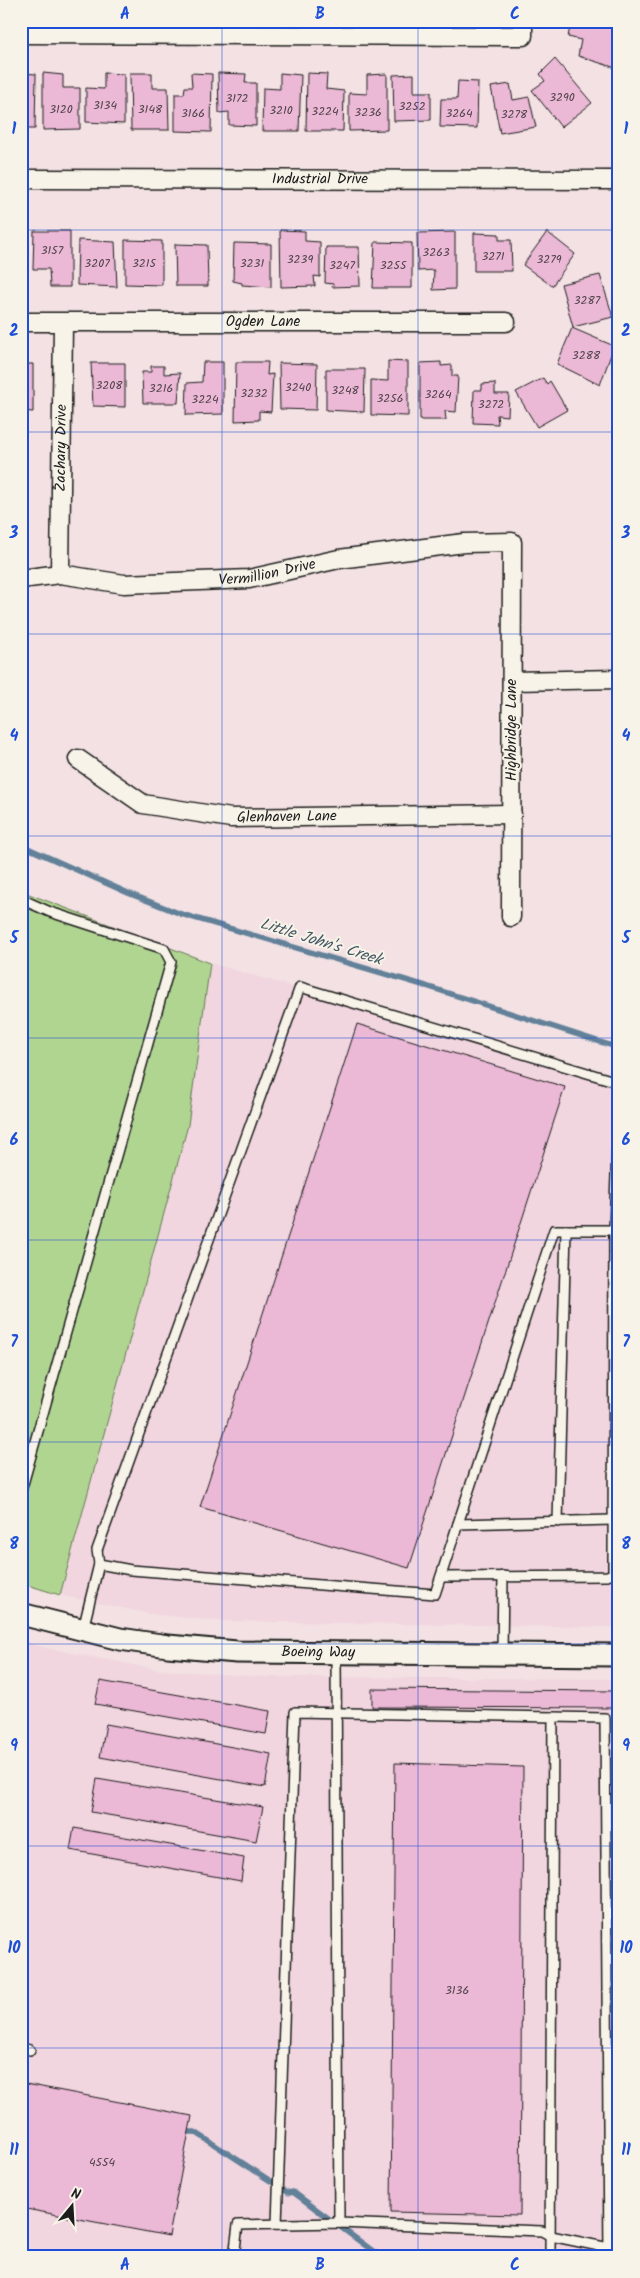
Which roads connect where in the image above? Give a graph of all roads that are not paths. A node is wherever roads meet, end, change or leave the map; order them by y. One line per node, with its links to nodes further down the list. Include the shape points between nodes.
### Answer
1 (93, 28): 2 (street); 3 (street)
2 (523, 29)
3 (21, 34)
4 (21, 179): 5 (street, Industrial Drive)
5 (619, 180)
6 (21, 322): 8 (street, Ogden Lane)
7 (506, 322): 8 (street, Ogden Lane)
8 (63, 323): 10 (street, Zachary Drive)
9 (512, 542): 10 (street, Vermillion Drive, via 464,542 339,559 249,579 124,584); 13 (street, Highbridge Lane)
10 (60, 574): 11 (street, Vermillion Drive)
11 (21, 579)
12 (619, 679): 13 (street)
13 (512, 681): 15 (street, Highbridge Lane)
14 (78, 759): 15 (street, Glenhaven Lane, via 142,804 231,818)
15 (512, 814): 17 (street, Highbridge Lane)
16 (21, 899): 22 (lane, via 50,912 164,949 171,962)
17 (511, 917)
18 (619, 1087): 26 (lane, via 614,1080 300,987 97,1550)
19 (619, 1091): 21 (lane)
20 (566, 1230): 21 (lane); 24 (lane); 25 (lane, via 554,1230)
21 (616, 1230): 23 (lane)
22 (21, 1491)
23 (613, 1520): 24 (lane); 27 (lane, via 613,1574)
24 (558, 1522): 25 (lane)
25 (458, 1524): 28 (lane)
26 (99, 1564): 28 (lane, via 131,1570 435,1594); 30 (lane)
27 (503, 1576): 28 (lane); 32 (lane)
28 (441, 1577)
29 (21, 1614): 30 (street, Boeing Way)
30 (83, 1630): 31 (street, Boeing Way, via 168,1646 237,1652)
31 (336, 1652): 32 (street, Boeing Way); 34 (lane)
32 (502, 1654): 33 (street, Boeing Way)
33 (619, 1655)
34 (334, 1713): 35 (lane); 36 (lane); 37 (lane, via 295,1712)
35 (553, 1717): 38 (lane); 40 (lane, via 605,1718)
36 (338, 2223): 37 (lane); 38 (lane, via 542,2231)
37 (277, 2224): 41 (lane, via 238,2224)
38 (551, 2236): 40 (lane); 42 (lane)
39 (619, 2248): 40 (lane)
40 (609, 2252)
41 (234, 2257)
42 (550, 2257)

